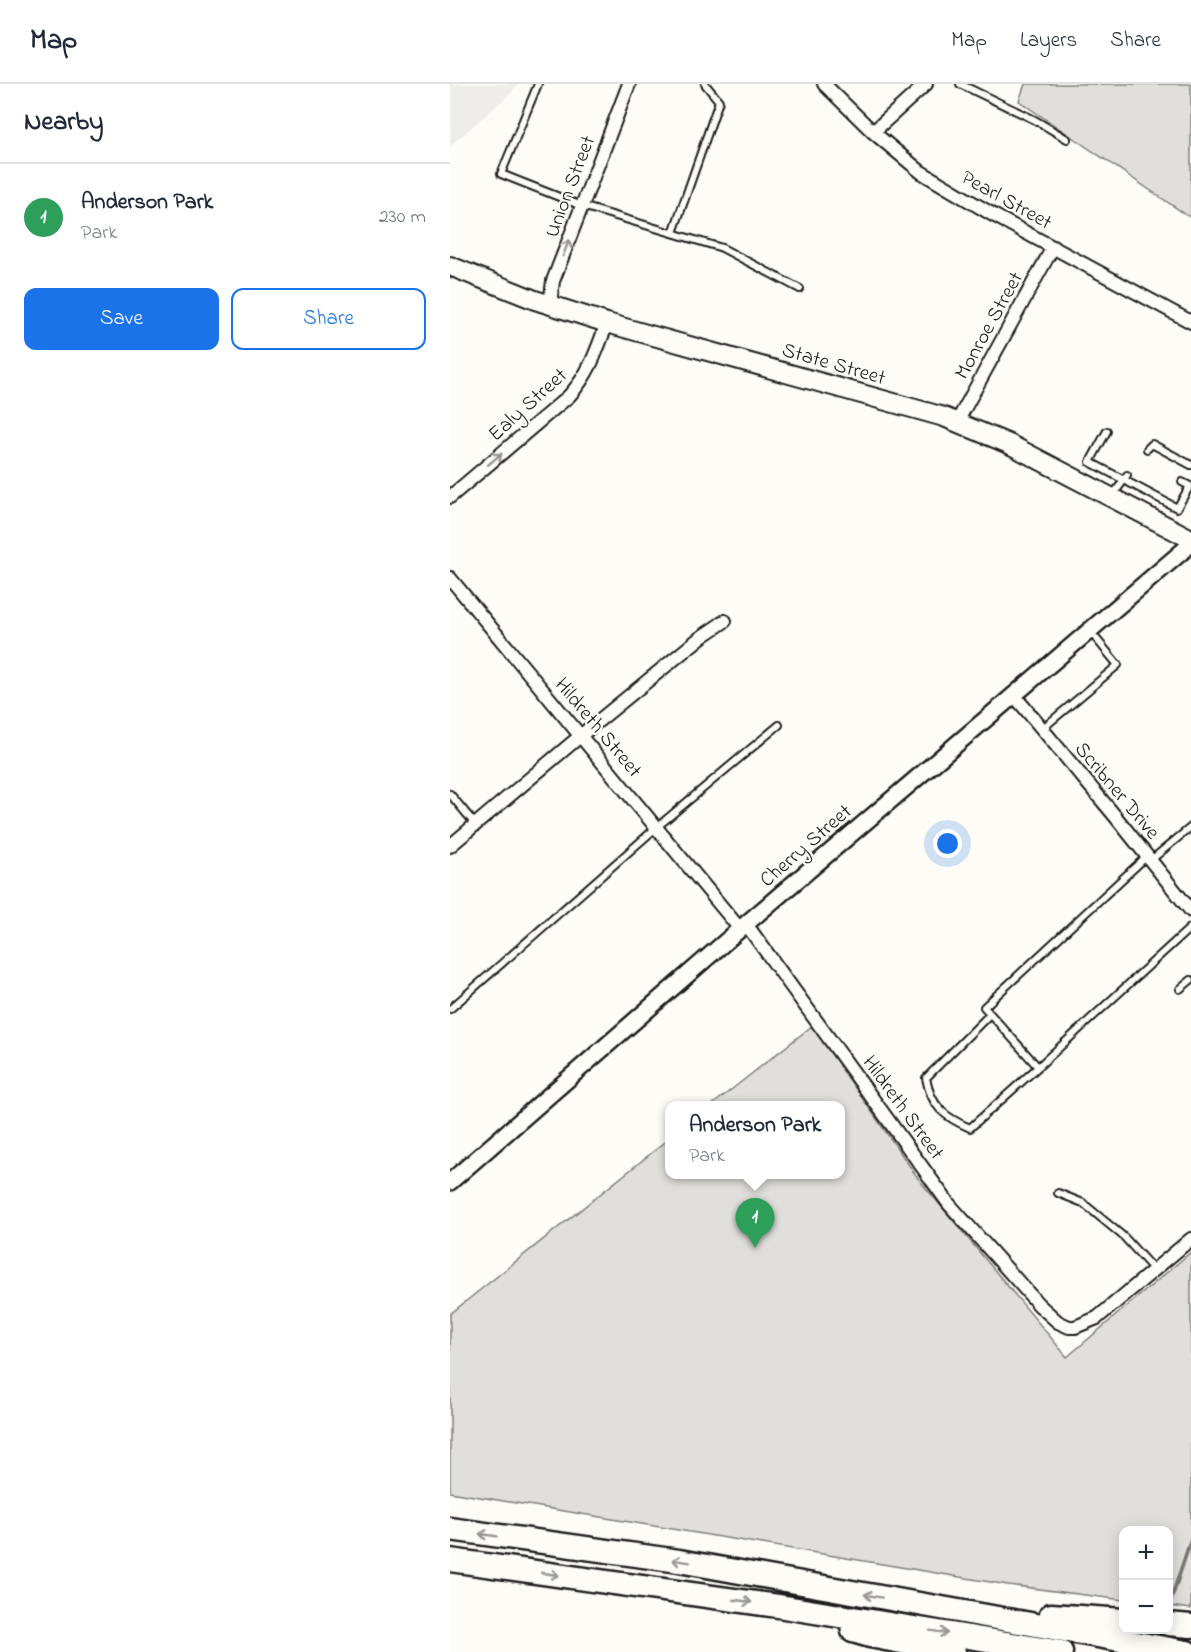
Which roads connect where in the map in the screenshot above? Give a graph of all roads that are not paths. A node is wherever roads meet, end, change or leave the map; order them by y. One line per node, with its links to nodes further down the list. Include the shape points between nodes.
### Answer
1 (538, 84): 9 (lane, via 501,174)
2 (629, 84): 9 (street, Union Street)
3 (705, 84): 10 (lane, via 718,100)
4 (824, 84): 7 (street, Pearl Street)
5 (926, 84): 7 (street)
6 (960, 84): 8 (lane)
7 (873, 132): 11 (street, Pearl Street, via 921,172)
8 (1067, 139)
9 (582, 206): 10 (lane); 14 (street, Union Street, one-way to 9, via 553,281)
10 (674, 233): 13 (lane, via 722,248)
11 (1053, 247): 15 (street, Pearl Street); 17 (street, Monroe Street)
12 (450, 266): 14 (main road, State Street)
13 (800, 289)
14 (550, 304): 16 (main road, State Street)
15 (1191, 322)
16 (607, 323): 17 (main road, State Street); 24 (street, Ealy Street, one-way to 16, via 578,386 591,366)
17 (957, 422): 25 (main road, State Street, via 1009,444)
18 (1107, 431): 21 (lane, via 1090,462)
19 (1147, 449): 20 (lane, via 1152,444)
20 (1191, 465)
21 (1125, 478): 25 (lane); 26 (lane)
22 (1182, 482): 23 (lane)
23 (1191, 486): 26 (lane)
24 (450, 497)
25 (1111, 498): 26 (main road, State Street)
26 (1171, 517): 27 (main road, State Street)
27 (1191, 542): 30 (street, Cherry Street)
28 (450, 578): 34 (street, Hildreth Street)
29 (725, 621): 34 (street)
30 (1089, 630): 31 (street, Cherry Street); 33 (lane, via 1118,665)
31 (1013, 694): 33 (street, Scribner Drive); 42 (street, Cherry Street)
32 (779, 725): 38 (lane)
33 (1042, 729): 40 (street, Scribner Drive)
34 (581, 735): 36 (street); 38 (street, Hildreth Street)
35 (450, 794): 36 (lane)
36 (475, 824): 39 (street)
37 (1191, 826): 40 (lane)
38 (657, 827): 42 (street, Hildreth Street); 46 (lane)
39 (450, 846)
40 (1149, 858): 41 (street, Scribner Drive); 47 (lane, via 984,1007)
41 (1191, 911)
42 (743, 927): 49 (street, Cherry Street); 52 (street, Hildreth Street, via 949,1204 1039,1305 1063,1326 1081,1326 1097,1318)
43 (1191, 927): 48 (lane)
44 (1191, 980): 45 (lane)
45 (1180, 989)
46 (450, 1009)
47 (990, 1014): 48 (lane); 48 (lane, via 926,1078 929,1096 951,1120 970,1128)
48 (1038, 1067)
49 (450, 1182)
50 (1058, 1193): 52 (lane, via 1083,1203 1124,1237)
51 (1191, 1239): 52 (street, Hildreth Street)
52 (1154, 1270)
53 (450, 1529): 56 (highway, one-way to 53, via 679,1561)
54 (450, 1560): 55 (highway, one-way to 55)
55 (778, 1606): 61 (highway, via 870,1636); 62 (highway, one-way to 62)
56 (930, 1607): 57 (highway); 60 (highway)
57 (1119, 1620)
58 (1173, 1624): 59 (highway)
59 (1191, 1626)
60 (1108, 1638): 63 (highway); 64 (highway)
61 (954, 1652)
62 (1061, 1652)
63 (1161, 1652)
64 (1187, 1652)

